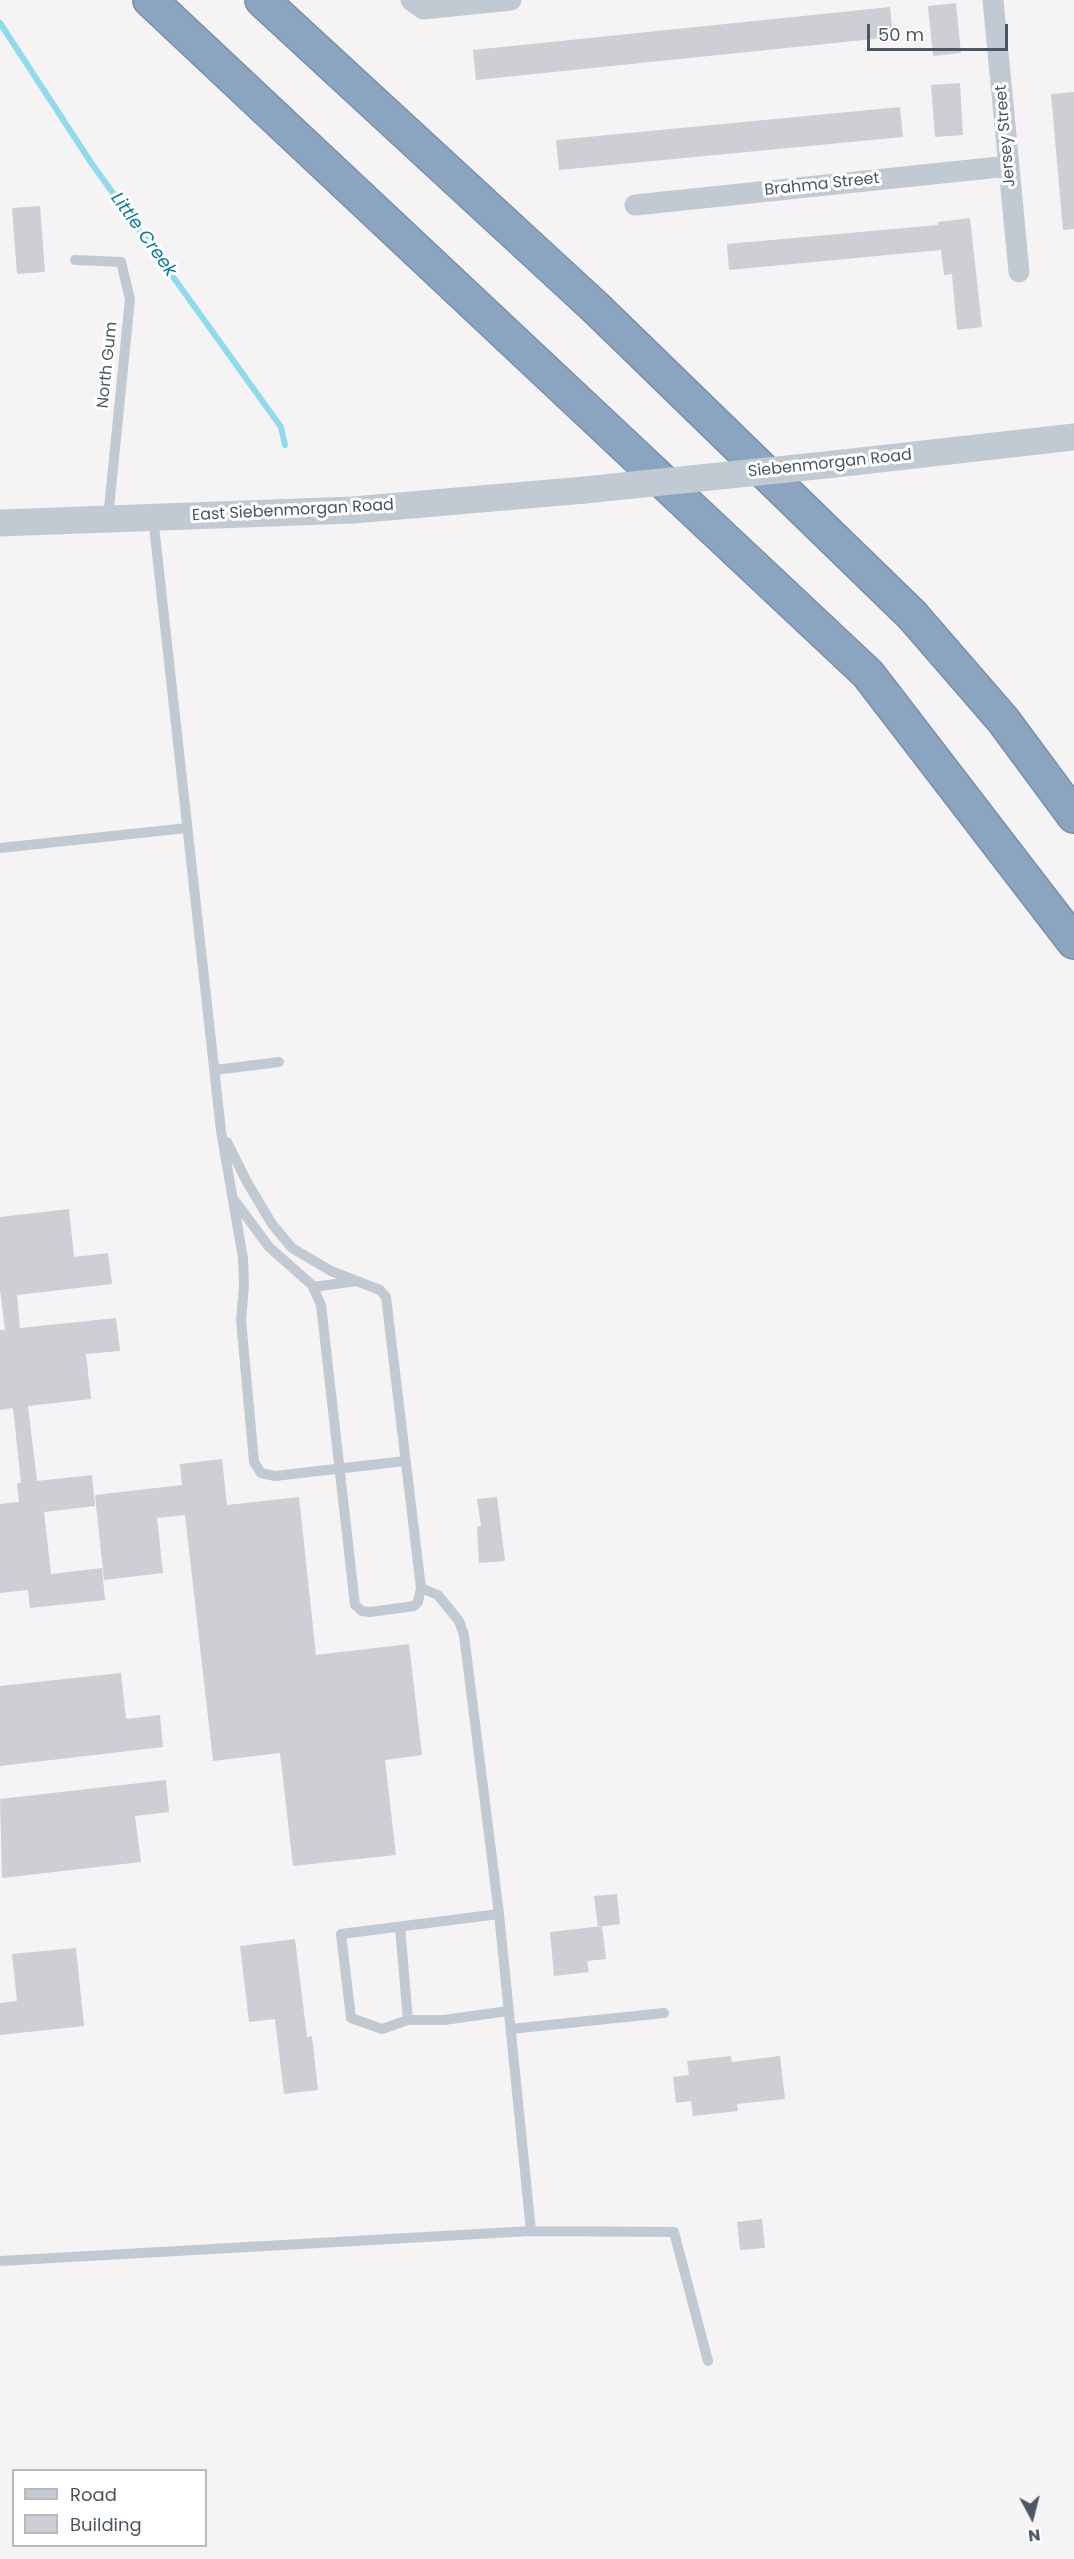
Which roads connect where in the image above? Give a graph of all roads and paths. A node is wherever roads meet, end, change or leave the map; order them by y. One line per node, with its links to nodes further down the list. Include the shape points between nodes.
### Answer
1 (150, 0): 18 (highway, via 868,674)
2 (262, 0): 15 (highway, via 595,307 912,615 1003,720)
3 (510, 0): 5 (street)
4 (993, 0): 6 (street, Jersey Street)
5 (417, 4)
6 (1009, 166): 7 (street, Brahma Street); 9 (street, Jersey Street)
7 (635, 205)
8 (75, 260): 13 (lane, North Gum, via 121,262 130,298)
9 (1019, 272)
10 (1074, 437): 11 (street, Siebenmorgan Road, bridge)
11 (585, 489): 12 (street, East Siebenmorgan Road, via 353,510)
12 (153, 517): 13 (street, East Siebenmorgan Road); 16 (lane)
13 (108, 518): 14 (street, East Siebenmorgan Road)
14 (0, 523)
15 (1074, 816)
16 (187, 828): 17 (lane); 20 (lane)
17 (0, 848)
18 (1074, 942)
19 (279, 1062): 20 (lane)
20 (214, 1070): 21 (lane)
21 (222, 1131): 22 (lane); 23 (lane, via 247,1182 281,1236 311,1261)
22 (232, 1197): 24 (lane, via 268,1247); 26 (lane, via 243,1258 241,1320 256,1468 275,1476)
23 (361, 1281): 24 (lane); 25 (lane, via 380,1290 388,1305)
24 (314, 1287): 26 (lane, via 321,1305)
25 (405, 1461): 26 (lane); 27 (lane)
26 (339, 1469): 27 (lane, via 356,1607 370,1612 414,1606)
27 (421, 1588): 28 (lane, via 438,1595 459,1621 464,1635)
28 (500, 1914): 29 (lane); 30 (lane)
29 (400, 1926): 32 (lane); 32 (lane, via 341,1934 351,2018 382,2029)
30 (508, 2011): 32 (lane, via 444,2020); 33 (lane)
31 (664, 2013): 33 (lane)
32 (408, 2020)
33 (511, 2029): 34 (lane)
34 (531, 2231): 35 (lane); 36 (lane, via 674,2232)
35 (0, 2261)
36 (708, 2361)

